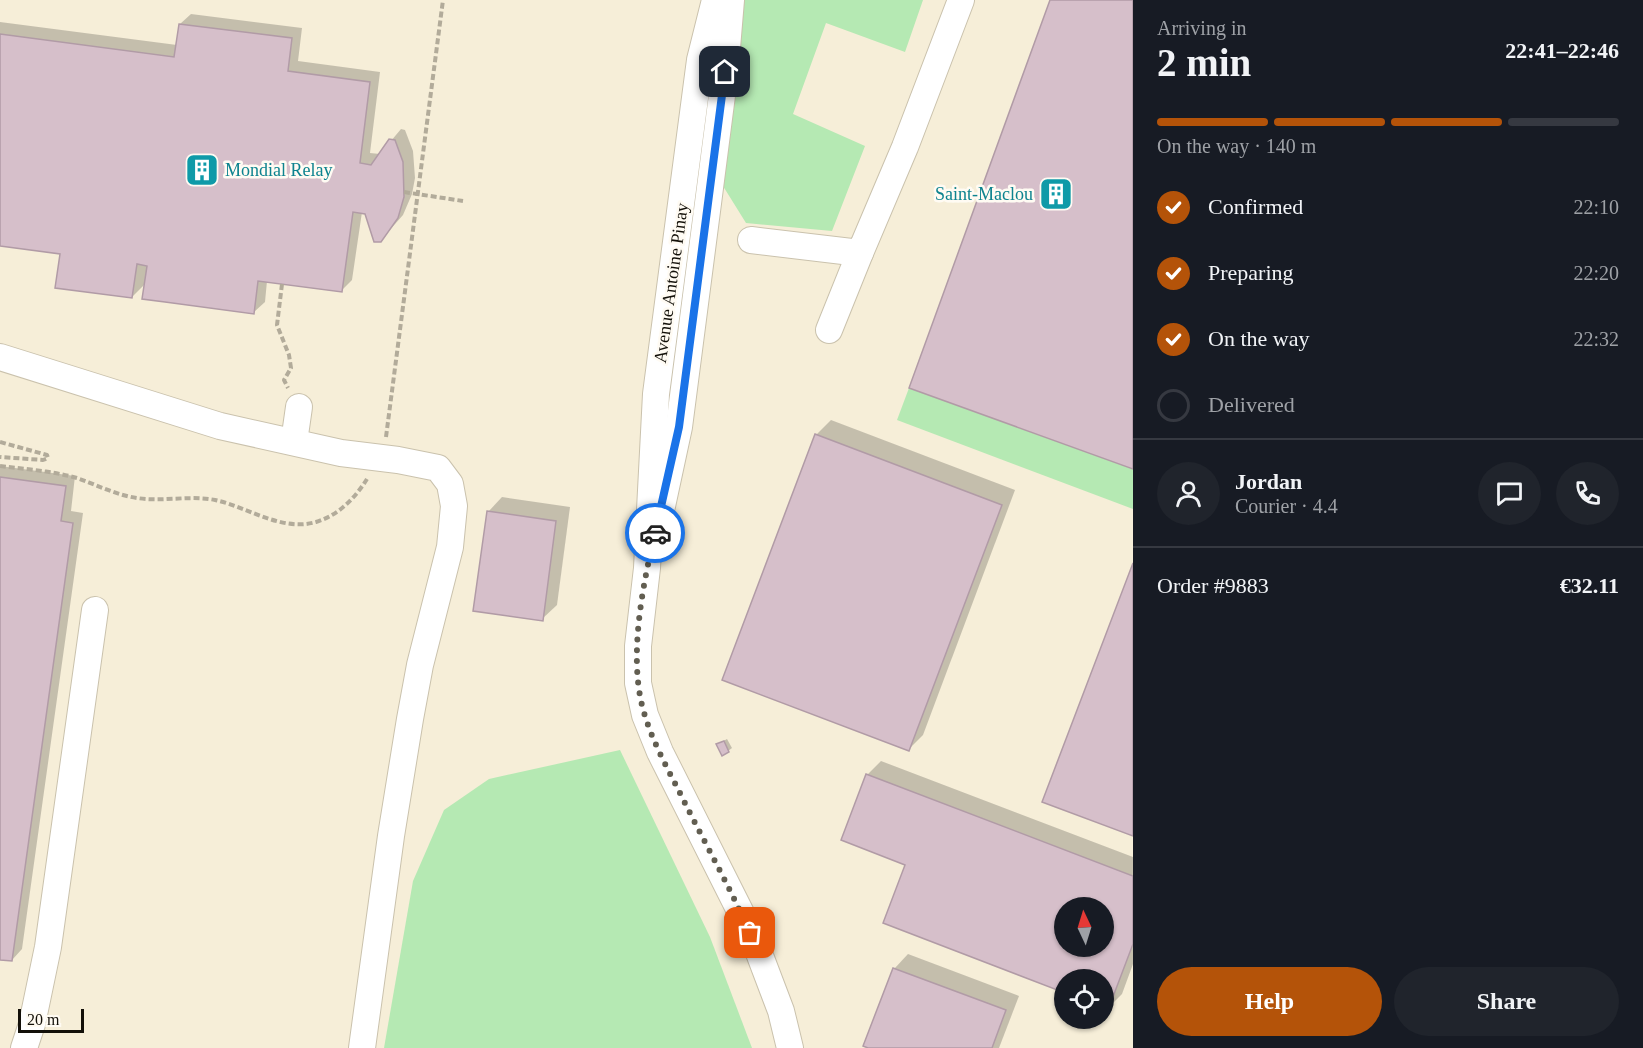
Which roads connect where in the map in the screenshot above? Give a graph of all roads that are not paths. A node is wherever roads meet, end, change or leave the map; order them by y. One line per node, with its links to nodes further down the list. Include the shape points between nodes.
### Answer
1 (715, 0): 4 (street, Avenue Antoine Pinay, via 700,60)
2 (731, 0): 5 (street, Avenue Antoine Pinay)
3 (960, 0): 7 (street)
4 (678, 230): 5 (street); 12 (street, Avenue Antoine Pinay, via 654,415)
5 (704, 234): 12 (street, Avenue Antoine Pinay, via 676,443)
6 (751, 240): 7 (street)
7 (860, 253): 8 (street)
8 (829, 330)
9 (0, 357): 11 (street, via 220,426)
10 (299, 407): 11 (street)
11 (294, 442): 15 (street, via 438,468 450,484 454,506 450,547 410,719)
12 (647, 568): 16 (street, Avenue Antoine Pinay, via 638,656 638,683 645,715 759,953)
13 (95, 610): 14 (street, via 48,947)
14 (24, 1048)
15 (362, 1048)
16 (790, 1048)

